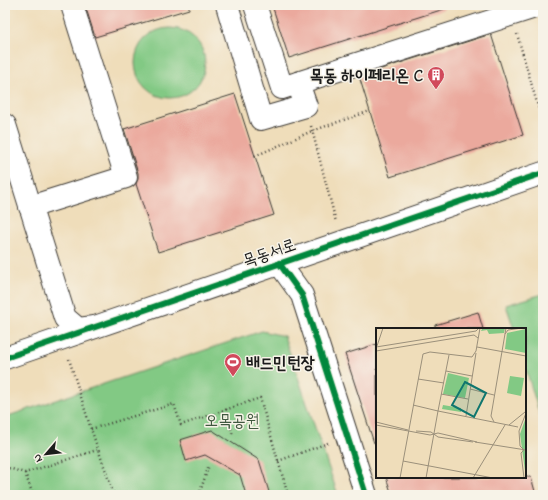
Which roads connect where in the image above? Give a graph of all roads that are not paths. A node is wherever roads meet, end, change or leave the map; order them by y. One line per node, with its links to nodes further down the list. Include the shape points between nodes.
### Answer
1 (72, 5): 8 (street, via 126,177)
2 (227, 5): 5 (street, via 261,120 306,106)
3 (255, 5): 5 (street, via 282,88)
4 (541, 5): 5 (street)
5 (298, 83)
6 (5, 125): 8 (street)
7 (543, 172): 9 (street, 목동서로)
8 (30, 207): 10 (street, via 65,318 78,329)
9 (279, 263): 10 (street, 목동서로); 12 (street, via 302,295)
10 (97, 326): 11 (street, 목동서로)
11 (5, 358)
12 (366, 495)

